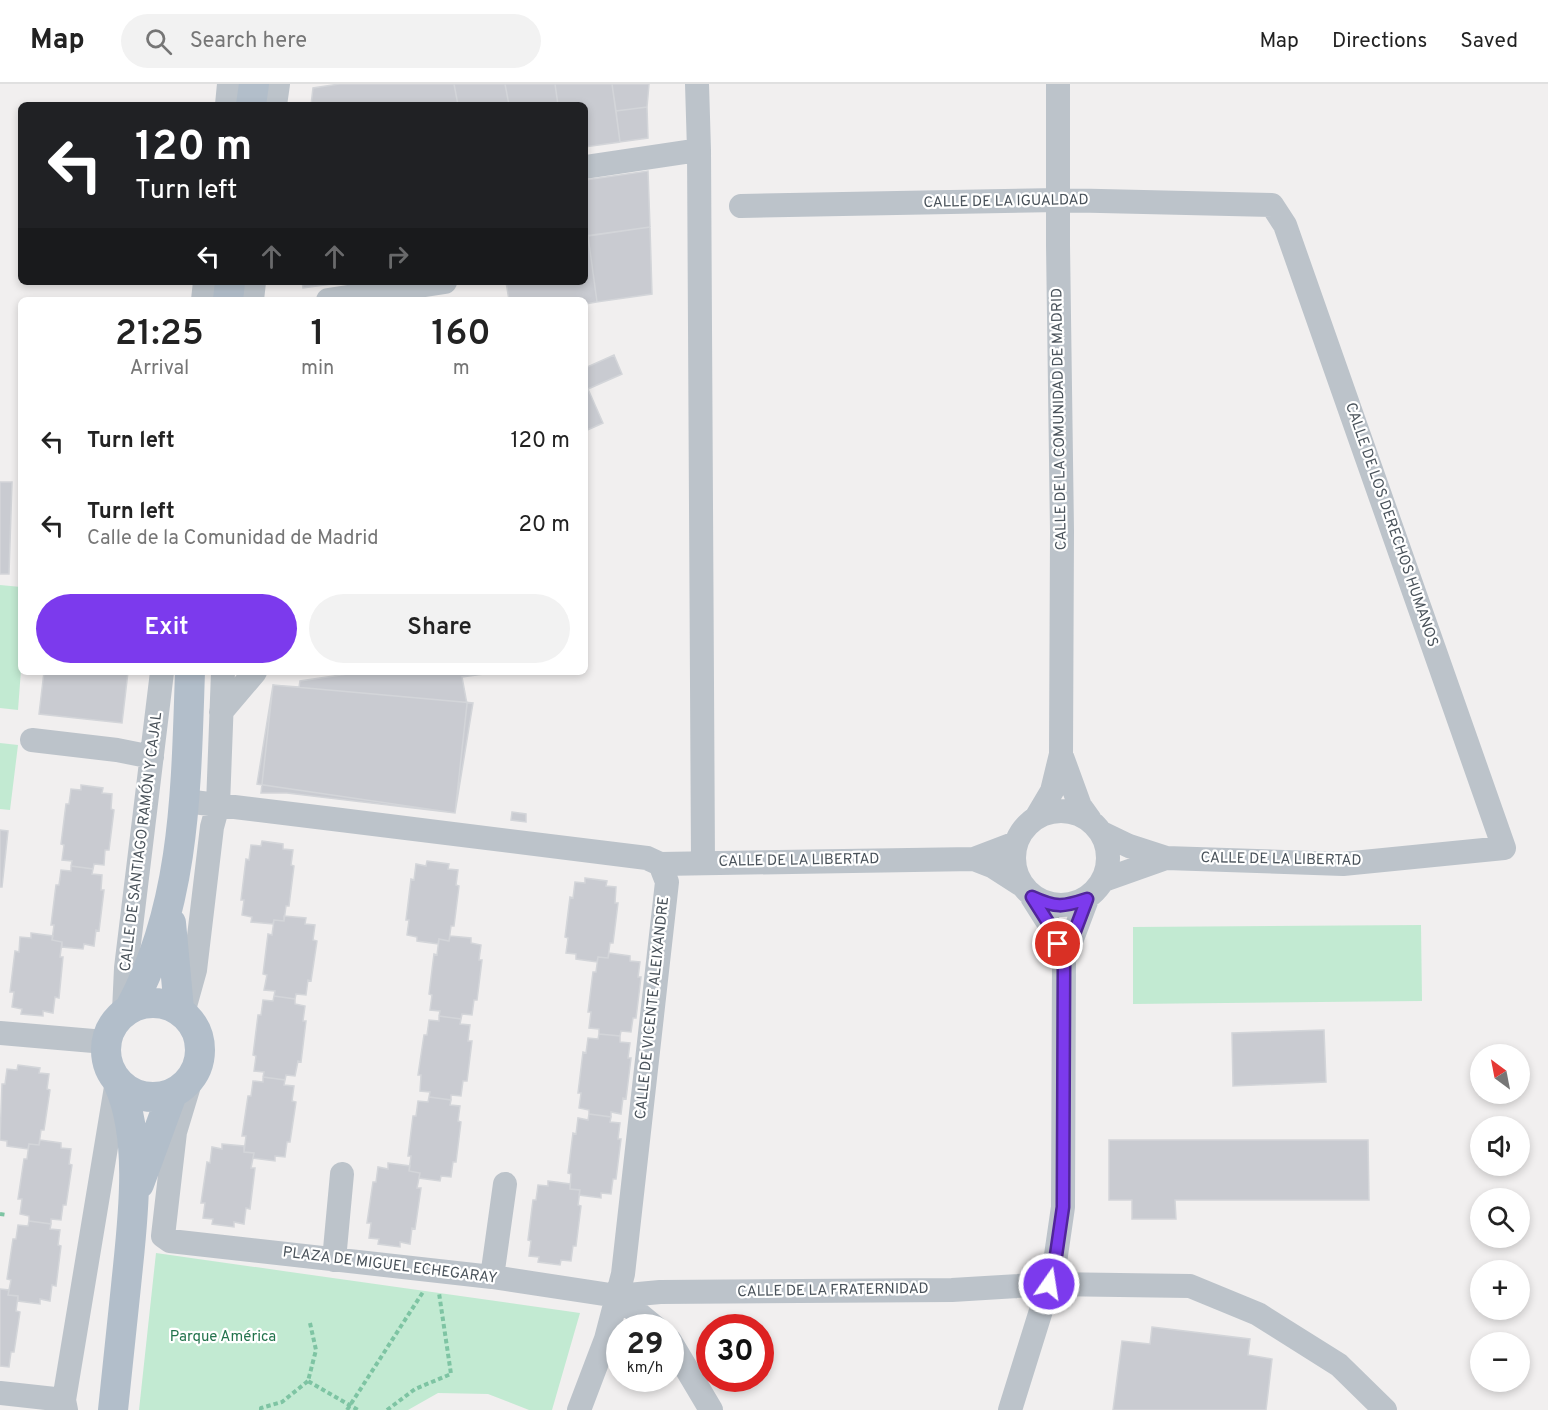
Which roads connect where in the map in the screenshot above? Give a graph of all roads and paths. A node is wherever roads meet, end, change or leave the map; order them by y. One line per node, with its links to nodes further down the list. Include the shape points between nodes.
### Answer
1 (230, 84): 6 (street)
2 (254, 84): 7 (main road)
3 (278, 84): 8 (street)
4 (697, 84): 9 (street)
5 (1058, 84): 11 (street, CALLE DE LA COMUNIDAD DE MADRID)
6 (227, 102)
7 (251, 102)
8 (275, 102)
9 (699, 150): 10 (street); 32 (street)
10 (588, 167)
11 (1058, 200): 12 (street, CALLE DE LA IGUALDAD); 13 (street, CALLE DE LA IGUALDAD); 22 (street, CALLE DE LA COMUNIDAD DE MADRID)
12 (1272, 205): 29 (street, CALLE DE LOS DERECHOS HUMANOS, via 1285,225)
13 (741, 206)
14 (426, 285): 15 (street)
15 (348, 297)
16 (162, 675): 23 (street, CALLE DE SANTIAGO RAMÓN Y CAJAL)
17 (190, 675): 24 (main road, CALLE DE SANTIAGO RAMÓN Y CAJAL)
18 (223, 675): 20 (street)
19 (252, 675): 20 (street)
20 (221, 712): 25 (street)
21 (32, 740): 23 (street)
22 (1061, 754): 26 (street, CALLE DE LA COMUNIDAD DE MADRID, via 1052,791); 27 (street, CALLE DE LA COMUNIDAD DE MADRID, via 1080,806)
23 (152, 757): 39 (street, CALLE DE SANTIAGO RAMÓN Y CAJAL, via 127,956)
24 (185, 801): 25 (street); 36 (main road, CALLE DE SANTIAGO RAMÓN Y CAJAL)
25 (218, 806): 33 (street, via 518,841 647,858); 40 (street, via 212,827 195,970)
26 (1036, 818): 27 (street, via 1053,811 1072,812); 28 (street)
27 (1096, 826): 30 (street, CALLE DE LA LIBERTAD, via 1129,846); 34 (street, via 1109,852)
28 (1016, 843): 31 (street, CALLE DE LA LIBERTAD); 35 (street, via 1014,864)
29 (1504, 848): 30 (street, CALLE DE LA LIBERTAD, via 1343,864)
30 (1166, 858): 34 (street, CALLE DE LA LIBERTAD)
31 (974, 859): 32 (street, CALLE DE LA LIBERTAD); 35 (street, CALLE DE LA LIBERTAD, via 992,866)
32 (703, 862): 33 (street, CALLE DE LA LIBERTAD)
33 (660, 864): 54 (street, CALLE DE VICENTE ALEIXANDRE, via 667,882 623,1274)
34 (1104, 880): 37 (street)
35 (1026, 891): 37 (street, via 1050,905 1066,906); 38 (street, via 1051,927)
36 (171, 896): 39 (main road, CALLE DE SANTIAGO RAMÓN Y CAJAL, via 157,949); 40 (main road, CALLE DE SANTIAGO RAMÓN Y CAJAL, via 174,978)
37 (1087, 899): 38 (street)
38 (1064, 960): 53 (street, via 1063,1207)
39 (127, 1010): 40 (main road, via 154,1002); 42 (main road, via 112,1025)
40 (181, 1011): 44 (main road, via 198,1032 201,1056)
41 (0, 1033): 42 (street)
42 (105, 1042): 43 (main road, via 105,1058)
43 (118, 1083): 44 (main road, via 144,1097 159,1098); 47 (main road, via 127,1102); 60 (street)
44 (182, 1086): 47 (main road); 50 (street, PLAZA DE MIGUEL ECHEGARAY, via 164,1236 170,1240)
45 (342, 1174): 50 (street)
46 (505, 1184): 52 (street)
47 (133, 1201): 62 (main road)
48 (0, 1214): 49 (path)
49 (7, 1215)
50 (334, 1260): 51 (street, PLAZA DE MIGUEL ECHEGARAY)
51 (436, 1271): 52 (street, PLAZA DE MIGUEL ECHEGARAY); 61 (path); 66 (path, via 451,1374 415,1389)
52 (492, 1277): 54 (street, PLAZA DE MIGUEL ECHEGARAY)
53 (1049, 1284): 54 (street, CALLE DE LA FRATERNIDAD, via 952,1290 660,1292); 69 (street); 70 (street, CALLE DE LA FRATERNIDAD, via 1190,1286 1258,1314 1339,1365)
54 (617, 1296): 55 (street); 67 (street, CALLE DE VICENTE ALEIXANDRE, via 606,1339)
55 (639, 1314)
56 (310, 1323): 58 (path, via 316,1350)
57 (684, 1365): 68 (street)
58 (308, 1381): 61 (path); 63 (path, via 282,1402)
59 (0, 1393): 60 (street)
60 (65, 1405)
61 (351, 1405): 64 (path); 65 (path)
62 (113, 1410)
63 (261, 1410)
64 (347, 1410)
65 (358, 1410)
66 (387, 1410)
67 (579, 1410)
68 (711, 1410)
69 (1010, 1410)
70 (1384, 1410)

